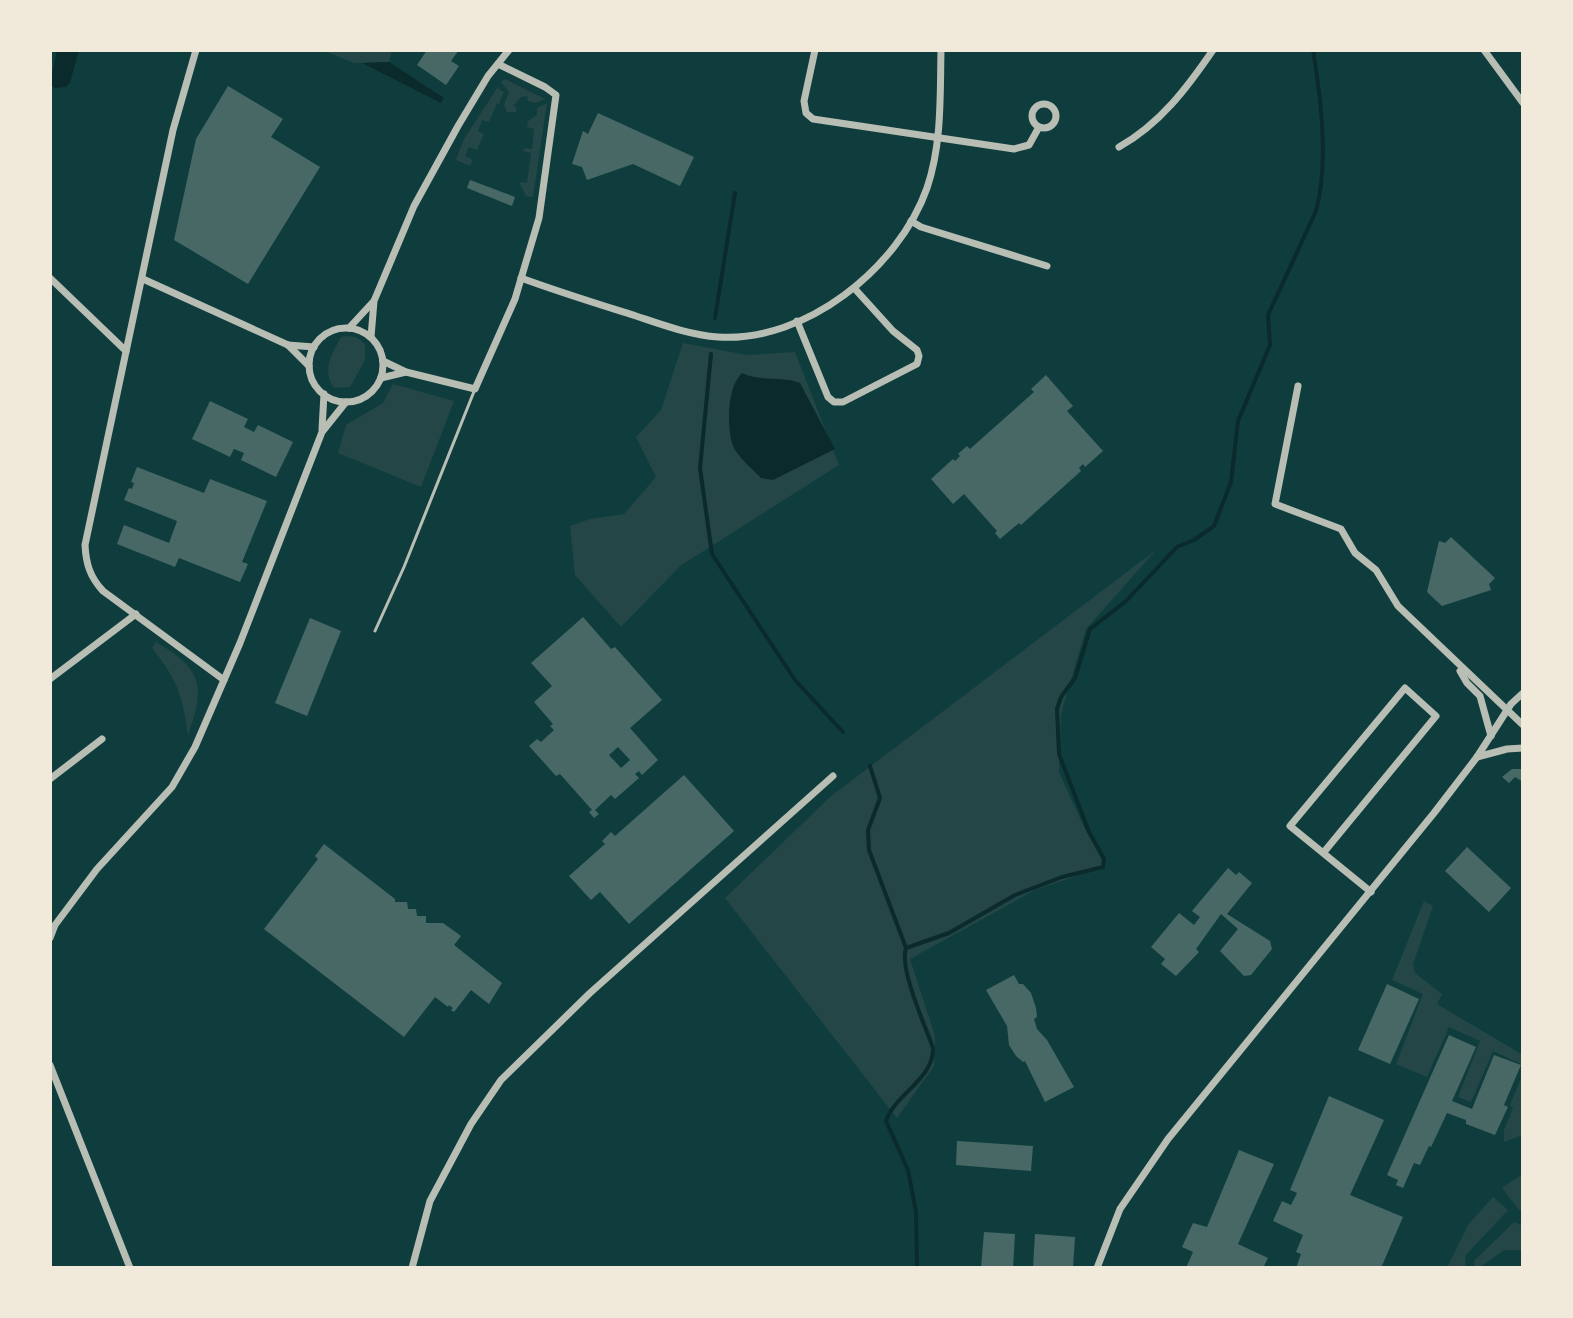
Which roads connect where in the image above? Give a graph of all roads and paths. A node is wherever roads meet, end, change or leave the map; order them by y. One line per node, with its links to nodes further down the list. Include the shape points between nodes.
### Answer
1 (196, 50): 16 (street, via 173,130)
2 (815, 50): 10 (street, via 804,101 813,119)
3 (941, 50): 10 (street)
4 (1213, 50): 11 (street, via 1150,128)
5 (1484, 50): 8 (street)
6 (506, 51): 7 (street)
7 (498, 64): 15 (street, via 556,95 539,218); 18 (street, via 433,168)
8 (1523, 103)
9 (1039, 127): 10 (street, via 1022,148)
10 (938, 137): 12 (street, via 926,190)
11 (1119, 147)
12 (911, 221): 13 (street); 17 (street)
13 (1047, 266)
14 (50, 278): 24 (street)
15 (521, 278): 19 (street, via 696,335 730,337); 30 (street)
16 (143, 279): 22 (street); 24 (street)
17 (855, 289): 19 (street); 19 (street, via 917,350 917,364 834,402)
18 (374, 301): 20 (street); 21 (street)
19 (797, 321)
20 (349, 328): 21 (street); 23 (street, via 329,332)
21 (371, 337): 25 (street)
22 (288, 345): 23 (street); 26 (street)
23 (314, 347): 26 (street)
24 (126, 351): 34 (street, via 85,545 93,581)
25 (383, 361): 27 (street); 28 (street)
26 (309, 366): 31 (street)
27 (406, 372): 28 (street); 30 (street)
28 (381, 378): 32 (street, via 367,395)
29 (1298, 386): 36 (street, via 1275,504 1341,529 1398,606)
30 (475, 389): 35 (lane)
31 (324, 394): 32 (street); 33 (street)
32 (346, 402): 33 (street)
33 (322, 432): 38 (street)
34 (136, 614): 37 (street); 38 (street)
35 (375, 631)
36 (1455, 662): 40 (street); 42 (street, via 1480,696)
37 (50, 679)
38 (224, 680): 50 (street, via 172,787 97,869)
39 (1523, 693): 40 (street)
40 (1508, 710): 41 (street); 42 (street)
41 (1523, 725)
42 (1491, 736): 45 (street)
43 (102, 739): 47 (street)
44 (1523, 748): 45 (street)
45 (1477, 757): 49 (street)
46 (833, 776): 53 (street, via 590,993 501,1080 430,1201)
47 (50, 779)
48 (1324, 852): 48 (street, via 1436,716 1405,688 1290,826); 49 (street)
49 (1371, 892): 54 (street, via 1142,1173 1120,1209)
50 (51, 934)
51 (50, 1065): 52 (street)
52 (130, 1268)
53 (412, 1268)
54 (1097, 1268)

